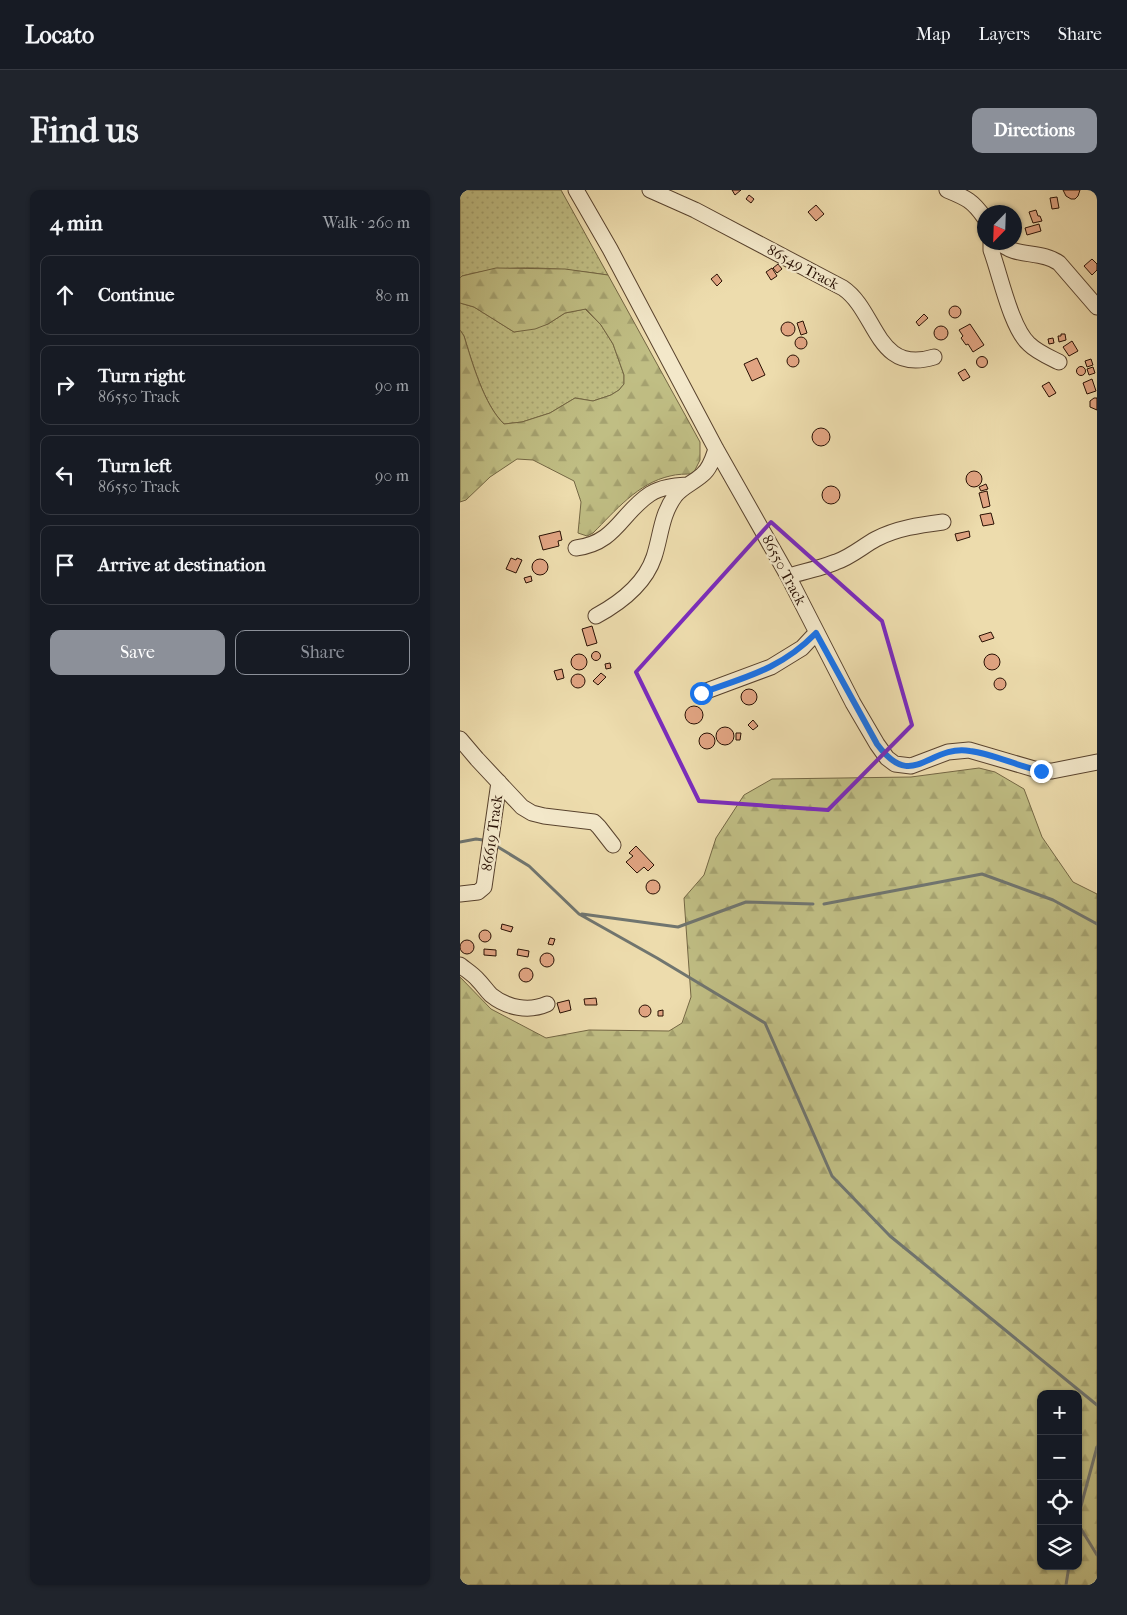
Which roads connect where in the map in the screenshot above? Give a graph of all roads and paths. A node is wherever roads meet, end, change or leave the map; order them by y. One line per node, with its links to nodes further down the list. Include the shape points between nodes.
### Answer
1 (576, 190): 10 (street, 86550 Track)
2 (650, 190): 8 (street, 86549 Track, via 703,214 843,288 853,296 885,344 900,357 918,362)
3 (947, 190): 4 (street, via 966,198)
4 (977, 207)
5 (991, 250): 9 (street, via 1019,331 1033,348)
6 (1011, 250): 7 (street, via 1054,259)
7 (1097, 307)
8 (934, 358)
9 (1059, 362)
10 (716, 449): 11 (street, via 703,475); 14 (street, 86550 Track)
11 (687, 485): 13 (street, via 651,493 599,542); 15 (street, via 676,495 664,516 654,557 646,573 629,593)
12 (943, 522): 14 (street, via 895,531 847,558)
13 (576, 548)
14 (788, 576): 16 (street, 86550 Track)
15 (596, 616)
16 (816, 633): 17 (street, via 802,648 771,667); 19 (street, 86550 Track, via 877,744 895,764 911,766 958,750 969,750 1041,771)
17 (701, 693)
18 (460, 738): 20 (street)
19 (1097, 762)
20 (499, 782): 21 (street, via 515,801 532,813 594,822); 22 (street, 86619 Track, via 484,887 478,892)
21 (613, 845)
22 (460, 894)
23 (460, 965): 24 (street, via 492,996 505,1003 528,1009)
24 (547, 1004)

